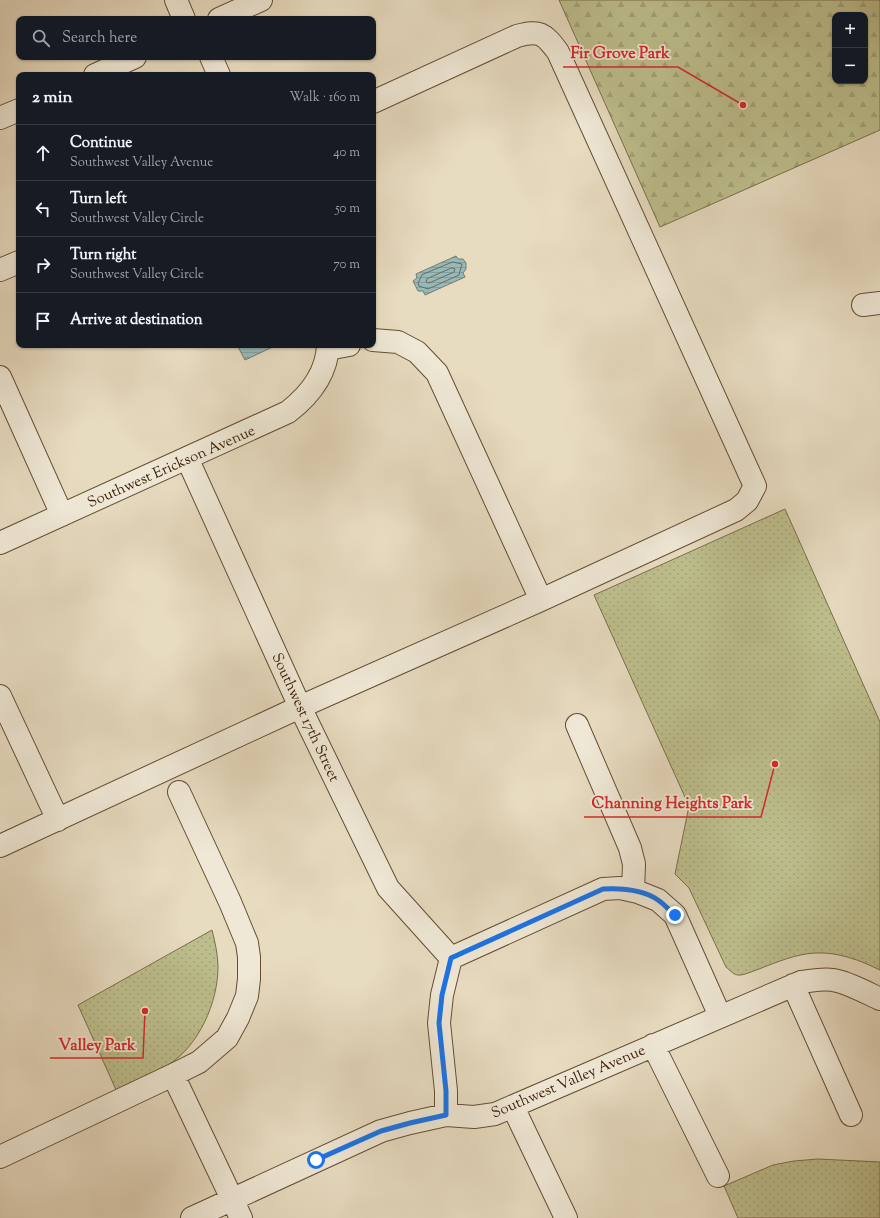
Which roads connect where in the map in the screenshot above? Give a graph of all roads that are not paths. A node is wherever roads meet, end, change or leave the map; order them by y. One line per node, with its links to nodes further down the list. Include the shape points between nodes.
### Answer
1 (176, 0): 3 (street)
2 (261, 0): 4 (street)
3 (183, 16)
4 (226, 16)
5 (128, 60): 7 (street)
6 (212, 60): 8 (street)
7 (102, 72)
8 (218, 72)
9 (376, 101): 21 (street, via 517,36 540,33 550,40 558,52 755,486 747,502 736,510)
10 (16, 111): 11 (street)
11 (0, 118)
12 (16, 263): 13 (street)
13 (0, 270)
14 (376, 340): 21 (street, via 398,342 417,352 437,373)
15 (341, 348): 16 (street)
16 (326, 354): 18 (street, Southwest Erickson Avenue, via 313,389 288,412)
17 (0, 377): 19 (street)
18 (187, 458): 19 (street, Southwest Erickson Avenue); 23 (street, Southwest 17th Street)
19 (62, 515): 20 (street, Southwest Erickson Avenue)
20 (0, 543)
21 (542, 600): 23 (street)
22 (0, 696): 26 (street)
23 (300, 707): 26 (street); 29 (street, Southwest 17th Street, via 388,888)
24 (577, 725): 28 (street, via 630,848 634,864)
25 (179, 792): 34 (street, via 247,943 249,979 247,996 227,1038 199,1062)
26 (58, 820): 27 (street)
27 (0, 846)
28 (633, 890): 29 (street, via 603,889); 32 (street, via 658,900 675,915)
29 (451, 958): 36 (street, via 442,995 439,1023)
30 (793, 985): 31 (street, Southwest Valley Avenue, via 833,980); 32 (street, Southwest Valley Avenue); 37 (street)
31 (880, 1000)
32 (720, 1016): 33 (street, Southwest Valley Avenue)
33 (653, 1045): 35 (street, Southwest Valley Avenue); 39 (street)
34 (173, 1075): 38 (street); 40 (street)
35 (513, 1107): 36 (street, Southwest Valley Avenue, via 495,1114 474,1117); 42 (street)
36 (446, 1115): 40 (street, Southwest Valley Avenue, via 381,1131 323,1157)
37 (851, 1115)
38 (0, 1157)
39 (718, 1176)
40 (237, 1209): 41 (street, Southwest Valley Avenue)
41 (192, 1218)
42 (566, 1218)

